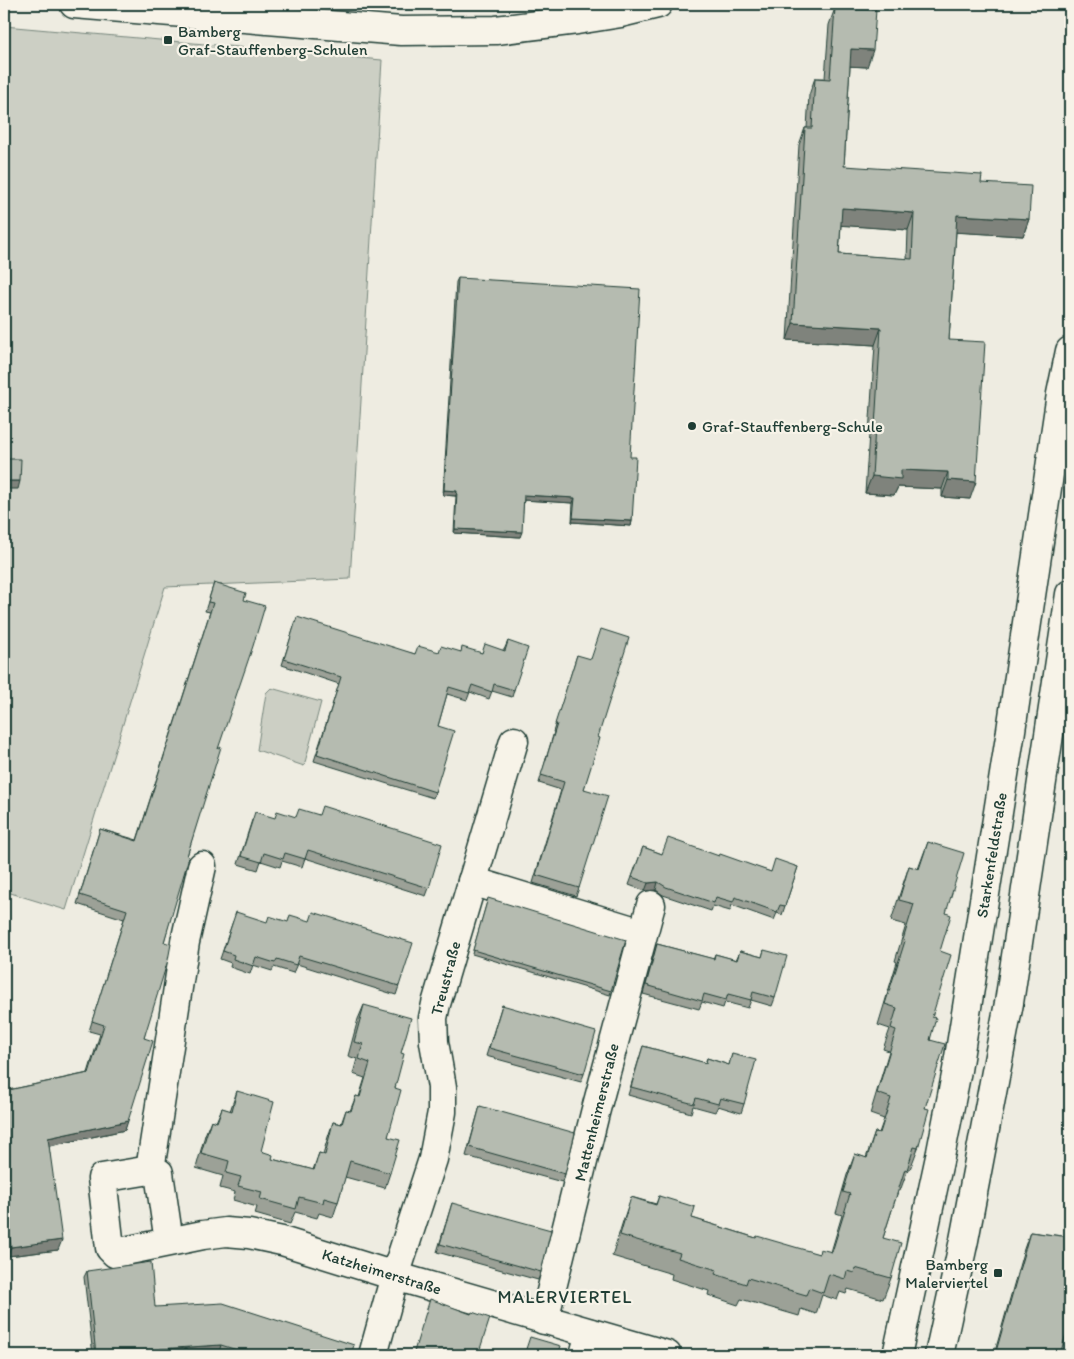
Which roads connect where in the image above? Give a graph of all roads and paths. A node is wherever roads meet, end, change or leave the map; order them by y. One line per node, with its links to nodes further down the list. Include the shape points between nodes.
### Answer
1 (74, 4): 3 (street)
2 (658, 4): 4 (street, via 621,12)
3 (245, 11): 4 (street, via 410,31 496,30)
4 (579, 12)
5 (1070, 351): 7 (street, Starkenfeldstraße)
6 (1070, 594): 8 (street)
7 (1020, 670): 8 (street); 21 (street, Starkenfeldstraße, via 957,1070)
8 (1064, 674): 22 (street, via 1009,1003)
9 (514, 741): 11 (street, Treustraße)
10 (202, 866): 14 (street, via 185,942)
11 (472, 881): 13 (street); 16 (street, Treustraße, via 433,1018 442,1087 442,1112 435,1149)
12 (650, 905): 13 (street, Mattenheimerstraße)
13 (642, 933): 17 (street, Mattenheimerstraße)
14 (150, 1170): 15 (street, via 159,1173); 15 (street, Katzheimerstraße, via 102,1178 110,1248 115,1253)
15 (169, 1242): 16 (street, Katzheimerstraße, via 226,1232 249,1234)
16 (395, 1276): 17 (street, Katzheimerstraße); 19 (street, Treustraße)
17 (544, 1320): 18 (street, Katzheimerstraße)
18 (587, 1344): 20 (street, Katzheimerstraße)
19 (373, 1355)
20 (667, 1355)
21 (896, 1355)
22 (939, 1355)

